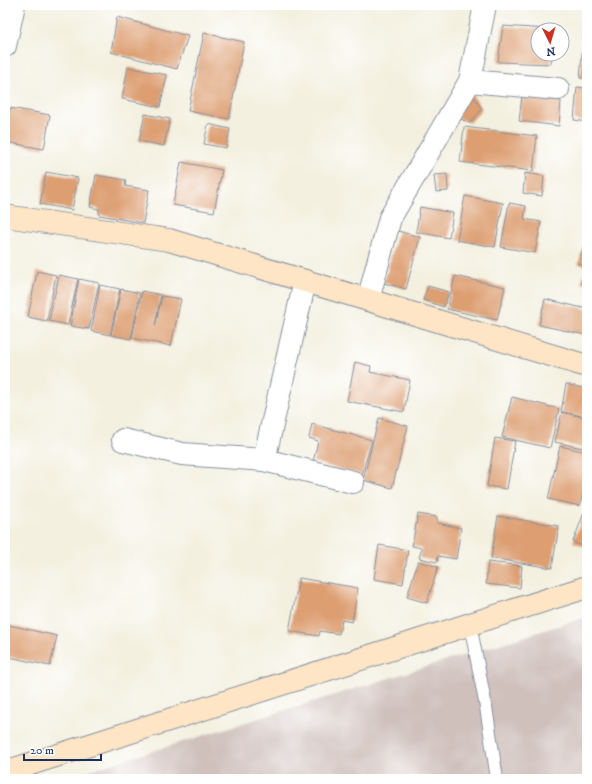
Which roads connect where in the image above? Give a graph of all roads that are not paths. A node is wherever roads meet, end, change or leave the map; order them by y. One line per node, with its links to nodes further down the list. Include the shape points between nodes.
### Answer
1 (14, 5): 3 (street)
2 (485, 5): 4 (street)
3 (5, 46)
4 (470, 81): 5 (street); 8 (street, via 390,218)
5 (558, 89)
6 (5, 216): 7 (street, via 169,240)
7 (305, 281): 8 (street); 11 (street)
8 (368, 300): 9 (street)
9 (587, 366)
10 (123, 440): 11 (street, via 182,454)
11 (264, 460): 12 (street)
12 (353, 482)
13 (587, 587): 14 (street)
14 (470, 624): 15 (street); 16 (lane)
15 (5, 772)
16 (497, 779)

